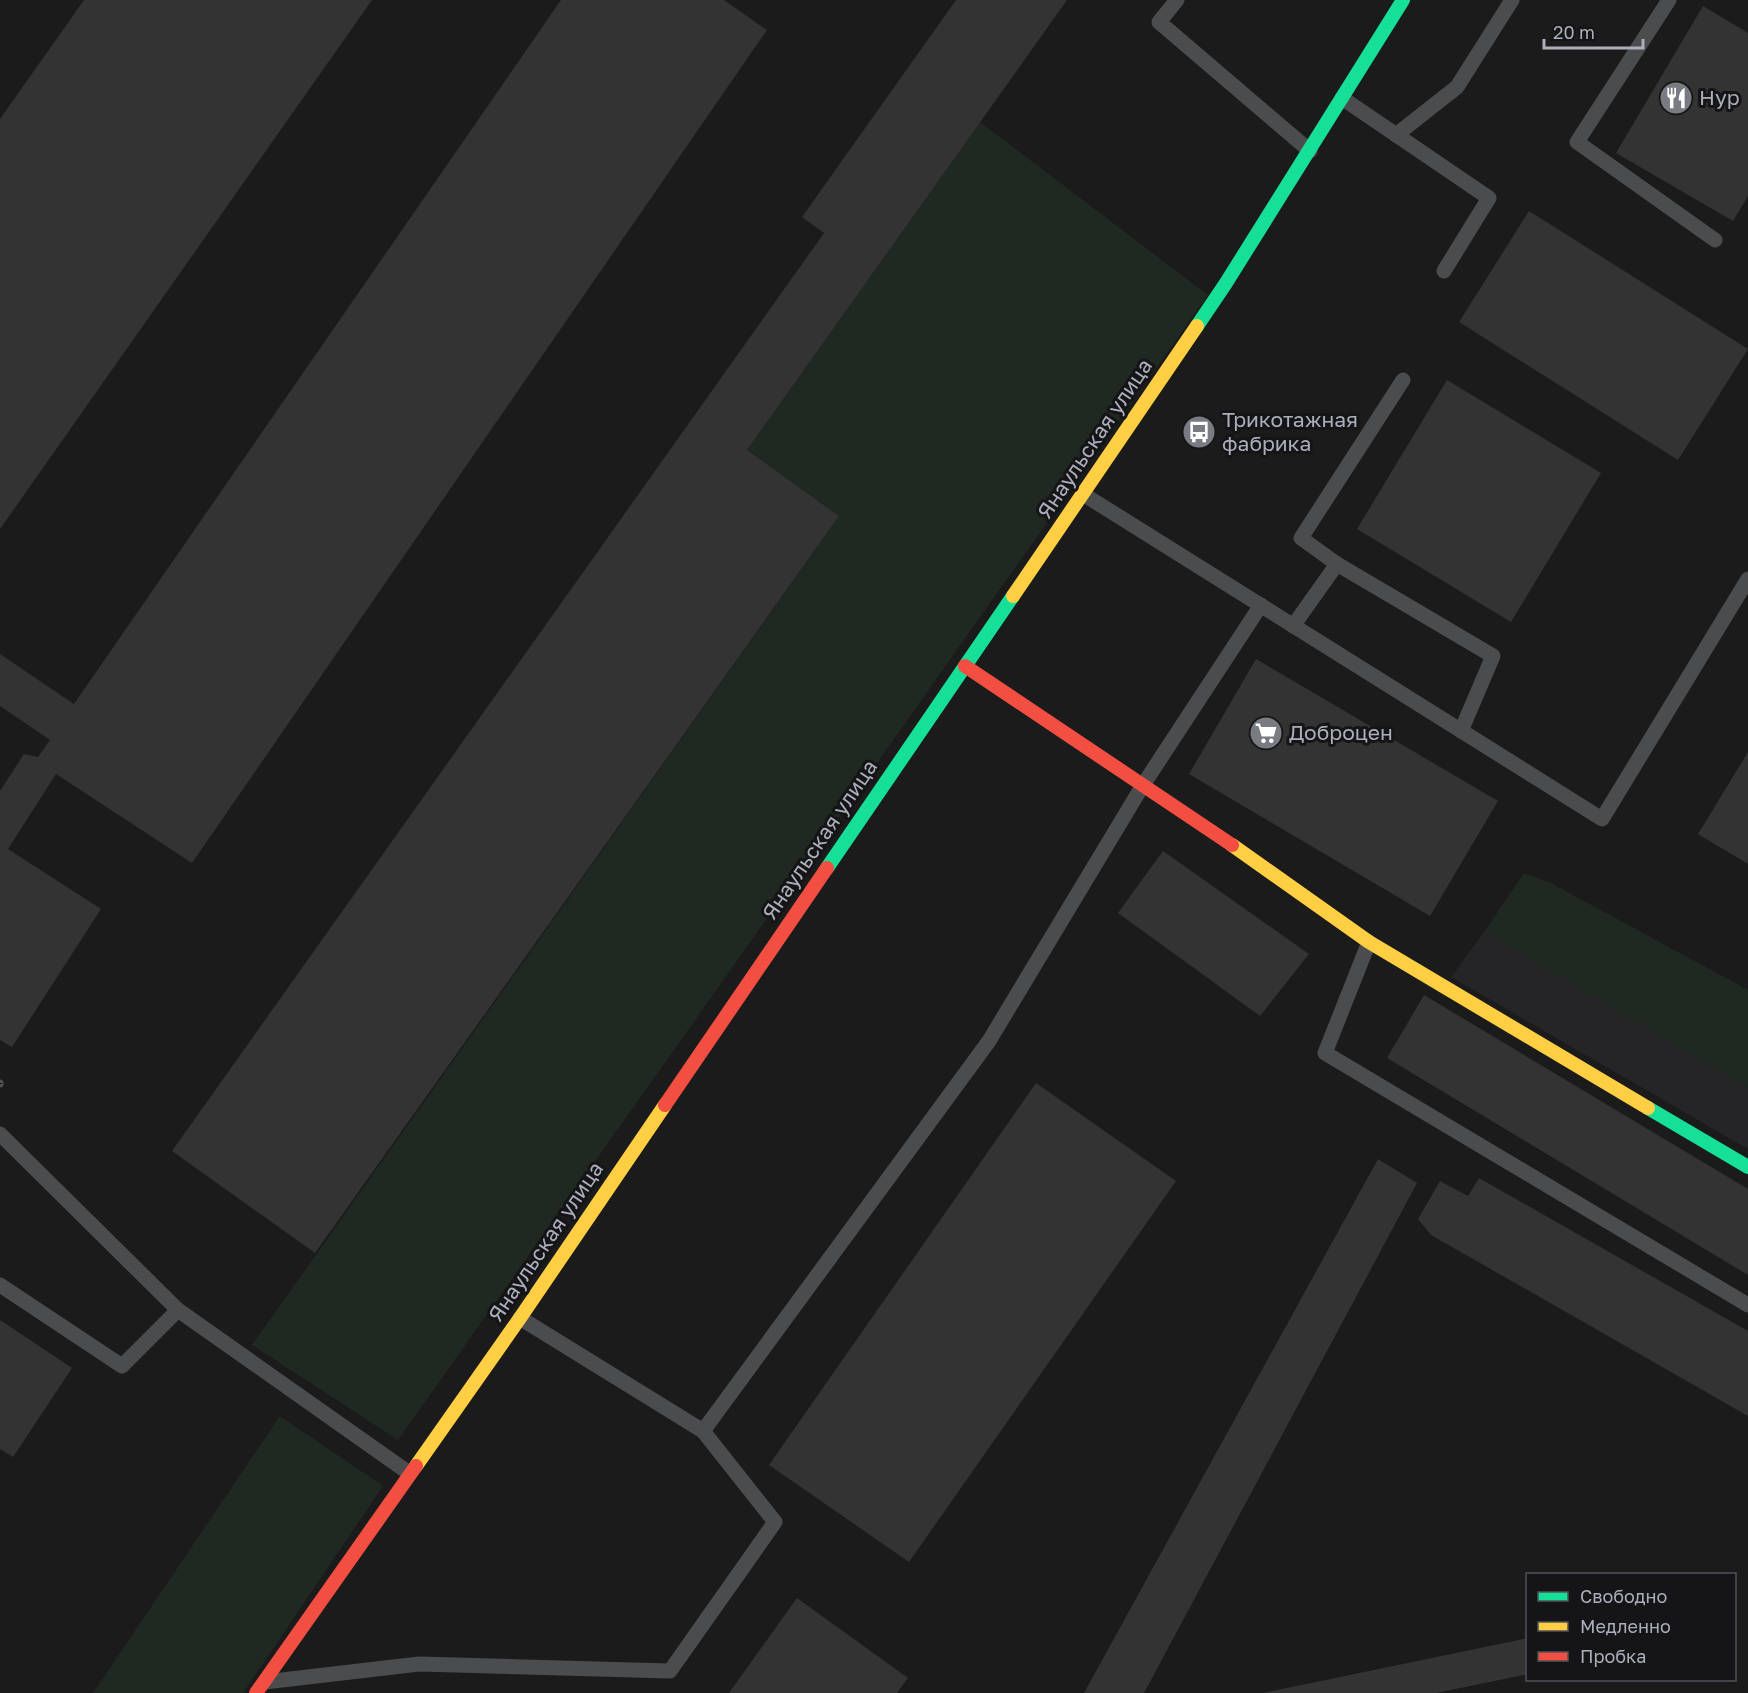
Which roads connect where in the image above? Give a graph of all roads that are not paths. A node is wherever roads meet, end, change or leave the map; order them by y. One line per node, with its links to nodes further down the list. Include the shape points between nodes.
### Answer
1 (1177, 0): 7 (lane, via 1159,22)
2 (1402, 0): 5 (main road, Янаульская улица)
3 (1512, 0): 6 (lane, via 1457,87)
4 (1669, 0): 8 (lane, via 1577,142)
5 (1342, 98): 6 (lane); 7 (main road, Янаульская улица)
6 (1396, 135): 9 (lane, via 1490,198)
7 (1310, 151): 11 (main road, Янаульская улица)
8 (1715, 240)
9 (1444, 271)
10 (1403, 380): 12 (lane, via 1301,538)
11 (1083, 494): 14 (lane); 16 (main road, Янаульская улица)
12 (1337, 564): 15 (lane); 17 (lane, via 1493,656)
13 (1748, 579): 17 (lane, via 1602,819)
14 (1261, 605): 15 (lane); 18 (lane)
15 (1293, 626): 17 (lane)
16 (965, 666): 18 (main road); 25 (main road, Янаульская улица)
17 (1461, 731)
18 (1143, 785): 19 (main road); 26 (lane, via 989,1041)
19 (1369, 942): 21 (main road); 23 (lane, via 1325,1053)
20 (0, 1134): 24 (lane)
21 (1748, 1167)
22 (0, 1285): 24 (lane, via 122,1366)
23 (1748, 1305)
24 (178, 1310): 27 (lane)
25 (520, 1318): 26 (lane); 27 (main road, Янаульская улица)
26 (703, 1431): 28 (lane, via 775,1522 670,1671 419,1664)
27 (409, 1473): 28 (main road, Янаульская улица)
28 (259, 1688)

